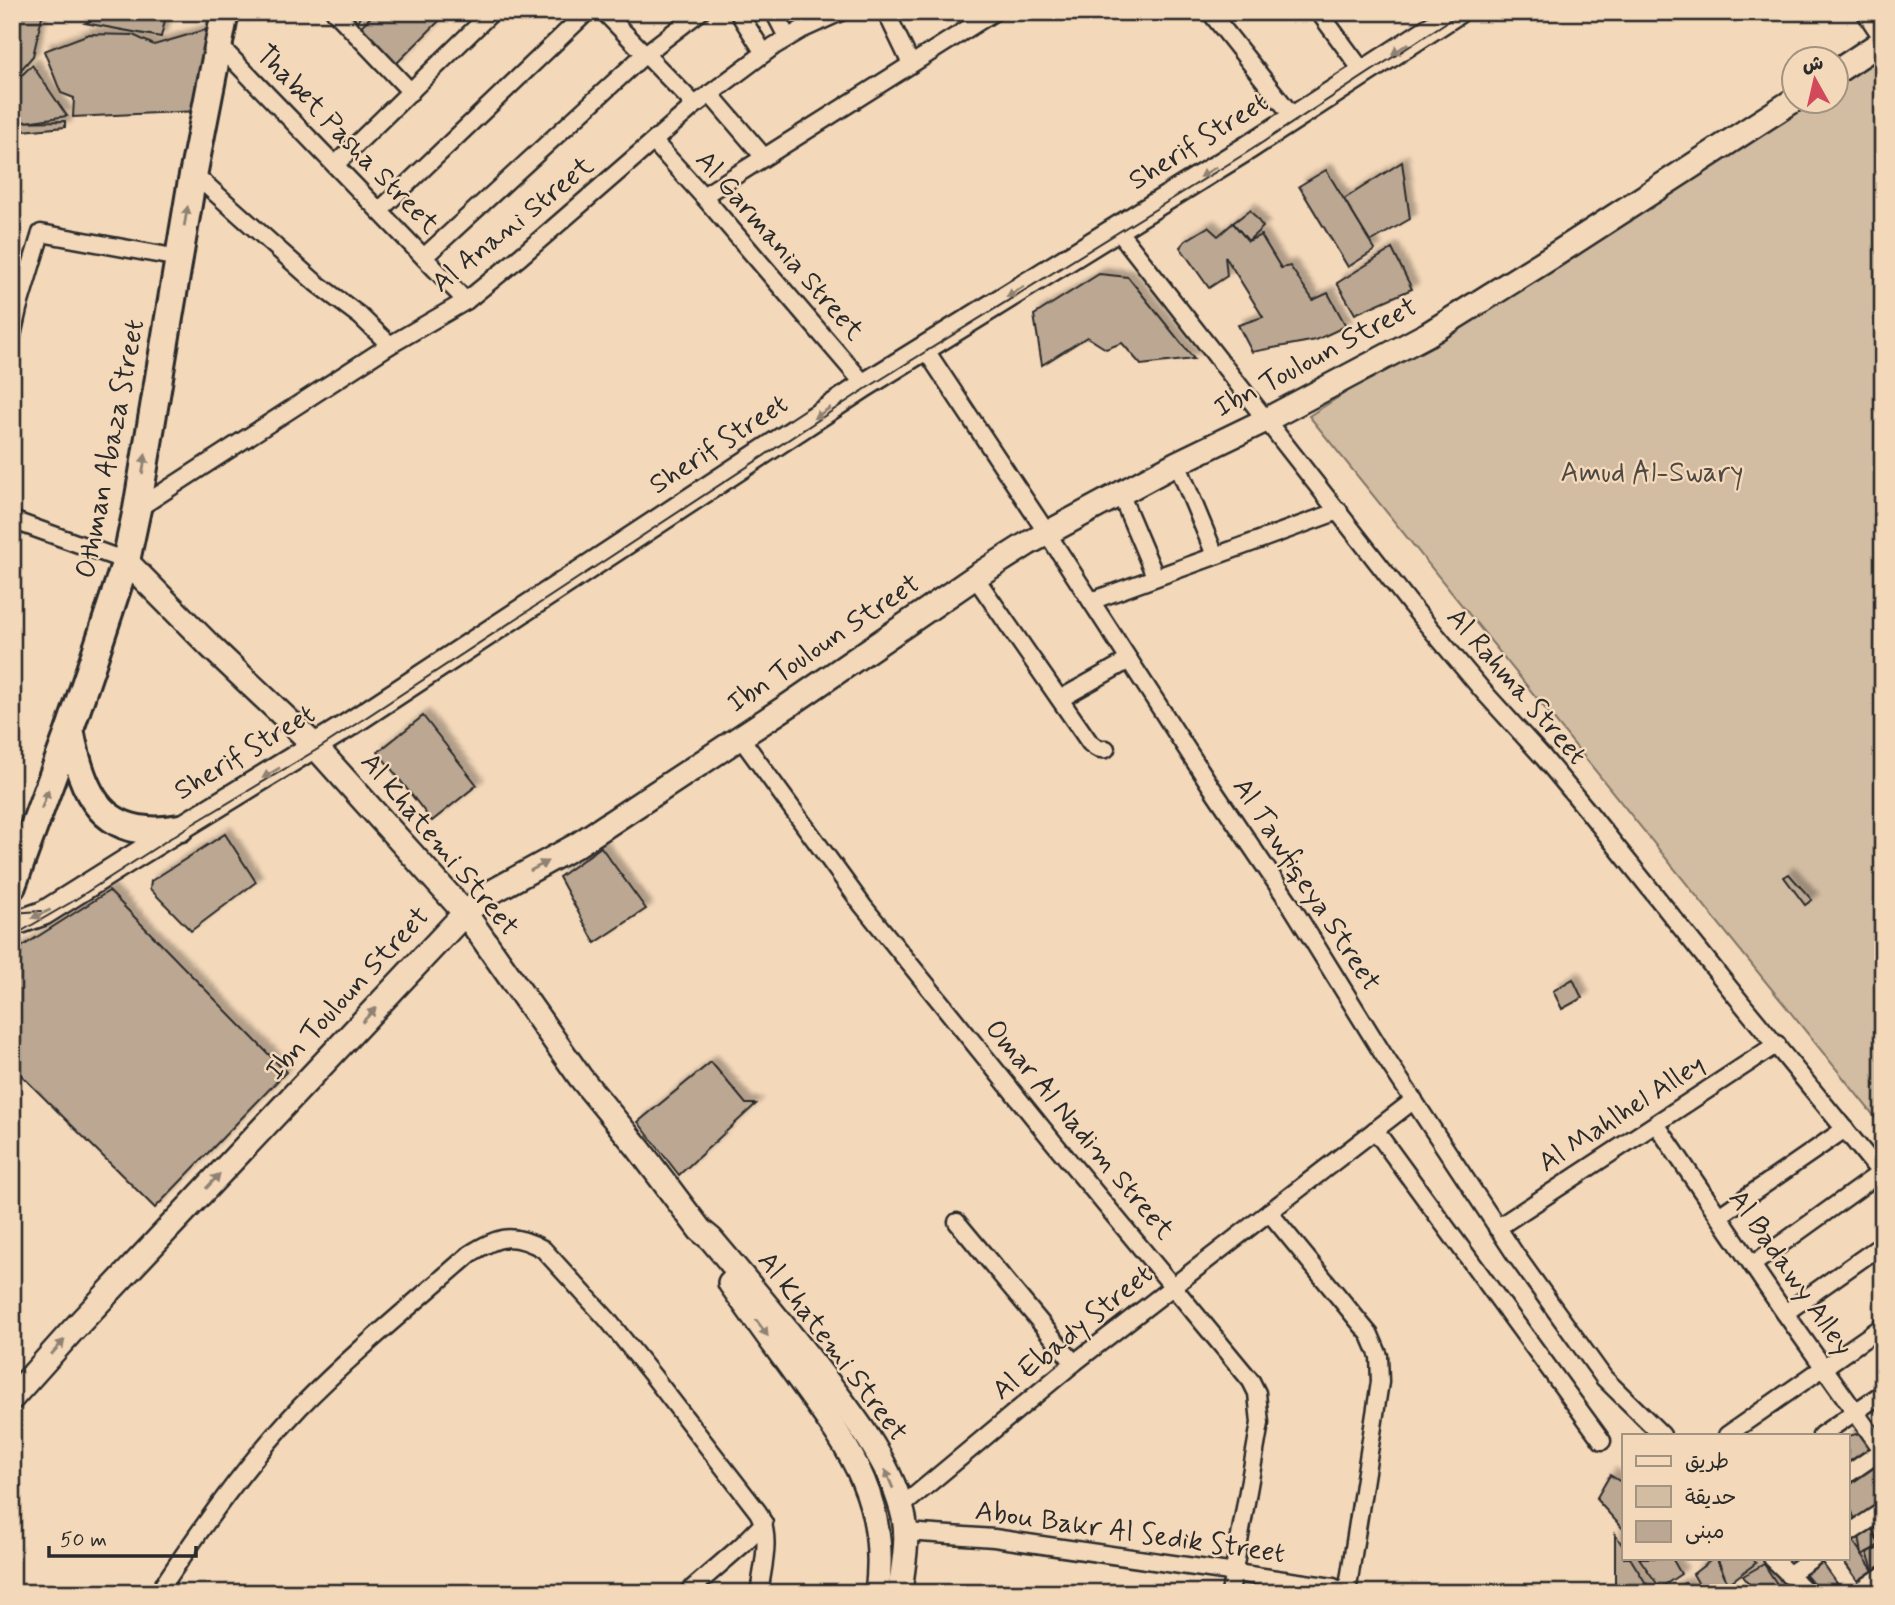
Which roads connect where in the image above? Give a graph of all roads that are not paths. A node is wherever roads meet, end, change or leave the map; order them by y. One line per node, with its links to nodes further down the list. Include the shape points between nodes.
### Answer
1 (225, 12): 19 (main road, Othman Abaza Street)
2 (335, 12): 25 (street)
3 (492, 12): 25 (street)
4 (587, 12): 35 (street)
5 (604, 12): 21 (street)
6 (700, 12): 21 (street)
7 (738, 12): 20 (street)
8 (774, 12): 17 (street)
9 (841, 12): 17 (street, Al Anani Street)
10 (886, 12): 23 (street)
11 (995, 12): 16 (street)
12 (1210, 12): 29 (street)
13 (1319, 12): 24 (street)
14 (1866, 12): 18 (street)
15 (1448, 15): 24 (main road, Sherif Street, one-way to 24)
16 (972, 18): 23 (street)
17 (787, 37): 20 (street, Al Anani Street)
18 (1883, 40): 22 (main road)
19 (219, 45): 32 (street, Thabet Pasha Street); 33 (main road, Othman Abaza Street)
20 (764, 53): 26 (street, Al Anani Street)
21 (645, 54): 27 (street); 37 (street)
22 (1850, 62)
23 (911, 64): 31 (street)
24 (1364, 73): 29 (main road, Sherif Street)
25 (411, 92): 32 (street)
26 (710, 94): 27 (street, Al Anani Street); 31 (street)
27 (695, 105): 30 (street, Al Anani Street)
28 (1780, 109): 44 (main road, Ibn Touloun Street, via 1429,334)
29 (1294, 118): 36 (main road, Sherif Street, one-way to 36)
30 (653, 142): 34 (street, Al Garmania Street); 39 (street, Al Anani Street)
31 (764, 157): 34 (street)
32 (335, 165): 35 (street, Thabet Pasha Street)
33 (194, 173): 38 (main road, Othman Abaza Street, one-way to 33); 41 (street)
34 (703, 196): 43 (street, Al Garmania Street)
35 (380, 210): 37 (street, Thabet Pasha Street)
36 (1116, 228): 42 (main road, Sherif Street, one-way to 42); 44 (street, Al Rahma Street)
37 (424, 257): 39 (street, Thabet Pasha Street)
38 (179, 258): 40 (street, via 41,233); 47 (main road, Othman Abaza Street, one-way to 38)
39 (466, 301): 41 (street, Al Anani Street)
40 (12, 336)
41 (390, 345): 47 (street, Al Anani Street)
42 (925, 349): 43 (main road, Sherif Street); 50 (street, Al Tawfiqeya Street)
43 (865, 386): 60 (main road, Sherif Street, one-way to 60)
44 (1266, 420): 45 (main road, Ibn Touloun Street); 48 (street, Al Rahma Street)
45 (1177, 463): 46 (main road, Ibn Touloun Street); 51 (street)
46 (1120, 494): 50 (main road, Ibn Touloun Street); 53 (street)
47 (137, 509): 52 (main road, Othman Abaza Street)
48 (1339, 511): 51 (street); 66 (street, Al Rahma Street, via 1410,604 1544,757)
49 (12, 520): 52 (street)
50 (1047, 533): 54 (main road, Ibn Touloun Street); 55 (street, Al Tawfiqeya Street)
51 (1215, 555): 53 (street)
52 (126, 561): 58 (main road, Othman Abaza Street); 60 (main road, Al Khatemi Street)
53 (1155, 576): 55 (street)
54 (975, 577): 57 (street); 59 (main road, Ibn Touloun Street)
55 (1091, 601): 56 (street, Al Tawfiqeya Street)
56 (1129, 660): 57 (street); 67 (street, Al Tawfiqeya Street)
57 (1060, 699): 61 (street, via 1090,743)
58 (71, 729): 62 (main road, via 83,780 108,816 148,831); 63 (main road, Othman Abaza Street, one-way to 58)
59 (740, 737): 64 (main road, Ibn Touloun Street, one-way to 59); 79 (street, Omar Al Nadim Street, via 863,906)
60 (315, 746): 62 (main road, Sherif Street, one-way to 62); 64 (main road, Al Khatemi Street)
61 (1106, 749)
62 (180, 828): 65 (main road, Sherif Street, one-way to 65, via 44,914)
63 (12, 886)
64 (465, 913): 76 (main road, Al Khatemi Street, via 580,1077); 85 (main road, Ibn Touloun Street, one-way to 64)
65 (12, 922)
66 (1777, 1044): 68 (street, Al Mahlhel Alley); 69 (street, Al Rahma Street)
67 (1414, 1100): 70 (street, Al Ebady Street); 75 (street, Al Tawfiqeya Street)
68 (1656, 1124): 73 (street, Al Badawy Alley); 75 (street, Al Mahlhel Alley)
69 (1845, 1129): 71 (street, Al Rahma Street); 73 (street)
70 (1374, 1130): 72 (street, Al Ebady Street); 90 (street)
71 (1882, 1174): 78 (street)
72 (1269, 1212): 79 (street, Al Ebady Street); 110 (street, via 1370,1335 1379,1356 1380,1382)
73 (1719, 1216): 78 (street, Al Badawy Alley)
74 (957, 1222): 82 (street)
75 (1497, 1228): 88 (street, Al Tawfiqeya Street, via 1604,1378)
76 (700, 1230): 93 (main road, Al Khatemi Street, one-way to 76, via 861,1426 803,1349); 107 (main road, Al Khatemi Street, one-way to 107, via 706,1250 857,1465 878,1532)
77 (1883, 1244): 80 (street)
78 (1752, 1265): 80 (street, Al Badawy Alley)
79 (1174, 1286): 82 (street, Al Ebady Street); 101 (street, Omar Al Nadim Street, via 1257,1393 1260,1423)
80 (1785, 1313): 83 (street, Al Badawy Alley)
81 (1883, 1326): 83 (street)
82 (1074, 1363): 93 (street, Al Ebady Street)
83 (1824, 1368): 86 (street, Al Badawy Alley); 87 (street)
84 (1883, 1393): 86 (street)
85 (12, 1398)
86 (1855, 1412): 89 (street); 91 (street, Al Badawy Alley)
87 (1735, 1433)
88 (1661, 1434)
89 (1822, 1434)
90 (1602, 1441)
91 (1883, 1451): 92 (street)
92 (1850, 1473)
93 (901, 1507): 96 (main road, Al Khatemi Street)
94 (1883, 1511): 97 (street)
95 (764, 1524): 104 (street, via 607,1319 543,1249 515,1237 499,1239 470,1254 324,1383 237,1479); 105 (street); 106 (street)
96 (906, 1532): 101 (street, Abou Bakr Al Sedik Street, via 994,1538); 108 (main road, Al Khatemi Street)
97 (1850, 1533)
98 (1774, 1560): 102 (street)
99 (1810, 1560): 102 (street)
100 (1831, 1560): 112 (street)
101 (1234, 1573): 109 (street, Omar Al Nadim Street); 110 (street, Abou Bakr Al Sedik Street, via 1333,1587)
102 (1788, 1575): 111 (street)
103 (1883, 1576): 112 (street)
104 (158, 1593)
105 (687, 1593)
106 (759, 1593)
107 (877, 1593)
108 (900, 1593)
109 (1230, 1593)
110 (1346, 1593)
111 (1808, 1593)
112 (1856, 1593)

